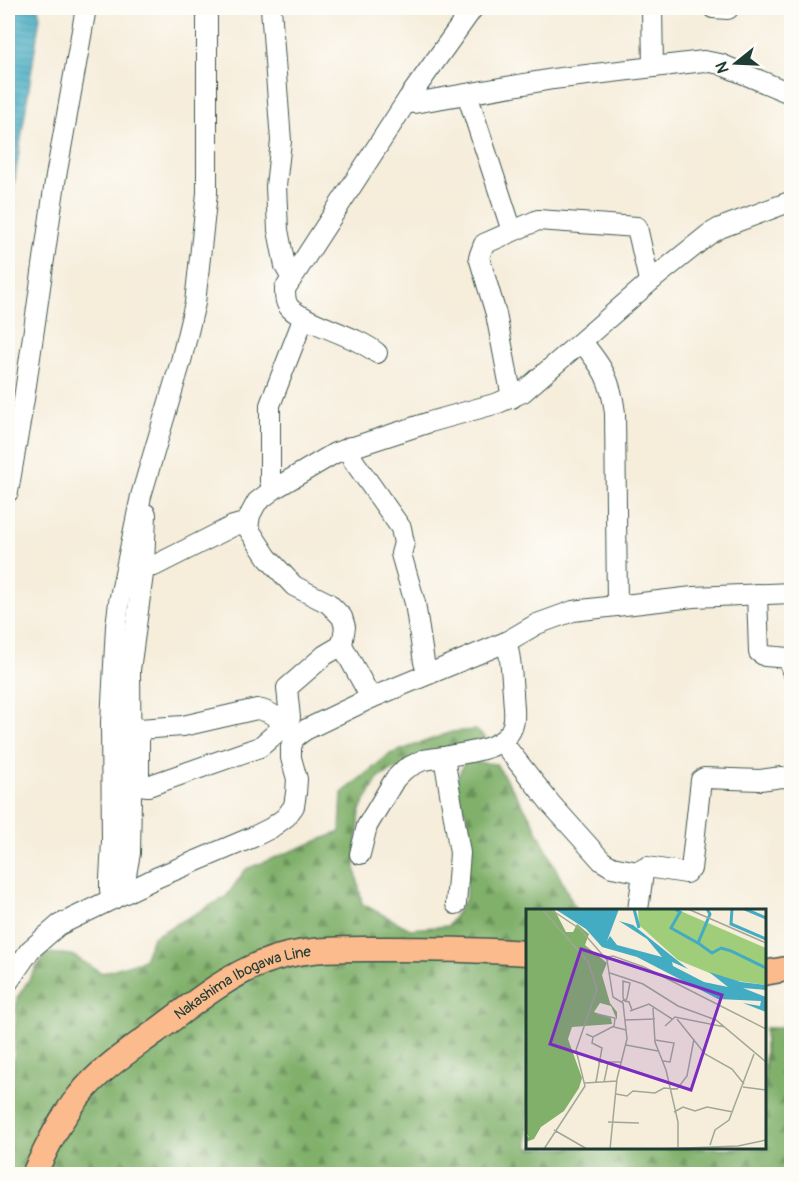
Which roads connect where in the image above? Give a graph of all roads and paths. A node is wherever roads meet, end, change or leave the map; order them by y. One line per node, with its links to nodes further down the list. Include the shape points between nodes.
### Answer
1 (86, 8): 20 (street)
2 (207, 8): 21 (street, via 207,193 195,303)
3 (271, 8): 12 (street, via 281,141 276,186 278,230)
4 (473, 8): 9 (street)
5 (652, 8): 6 (street)
6 (653, 67): 7 (street); 8 (street, via 704,60)
7 (467, 94): 9 (street, via 414,104); 11 (street)
8 (792, 94)
9 (408, 99): 12 (street)
10 (792, 201): 13 (street, via 720,228)
11 (512, 231): 13 (street, via 538,220 637,227); 17 (street, via 484,244 479,257 496,314)
12 (291, 278): 14 (street, via 285,300)
13 (651, 280): 15 (street)
14 (304, 317): 16 (street, via 358,339); 19 (street, via 270,405 270,480)
15 (582, 342): 17 (street); 26 (street, via 601,365 613,396)
16 (377, 353)
17 (512, 398): 18 (street)
18 (350, 447): 19 (street); 30 (street, via 353,460 401,528 401,555 415,603)
19 (274, 489): 22 (street, via 257,502)
20 (8, 492)
21 (141, 496): 23 (street, via 146,506); 38 (street, via 119,602 112,678 110,891)
22 (248, 522): 23 (street, via 154,566); 28 (street, via 267,557 294,586 328,603 342,616)
23 (144, 567): 38 (street, via 130,670 129,853)
24 (792, 593): 25 (street)
25 (757, 594): 26 (street); 29 (street, via 759,652 789,658)
26 (617, 604): 27 (street, via 573,610)
27 (506, 642): 30 (street); 33 (street, via 514,711 513,725)
28 (342, 645): 31 (street); 32 (street, via 287,688)
29 (792, 671)
30 (428, 674): 31 (street)
31 (371, 698): 32 (street, via 305,730)
32 (289, 732): 32 (street, via 276,716 257,710 183,726 140,729 139,786 260,747); 38 (street, via 297,779 294,806 286,817 253,837)
33 (502, 742): 34 (street); 37 (street, via 602,861)
34 (444, 757): 36 (street, via 423,760 395,779 367,826); 39 (street, via 460,853)
35 (792, 778): 37 (street, via 704,778 691,869 686,873 647,867)
36 (360, 854)
37 (643, 873): 40 (street)
38 (119, 896): 41 (street, via 59,925)
39 (456, 904)
40 (638, 909)
41 (39, 941): 43 (street, via 30,941); 46 (street)
42 (526, 953): 47 (main road, Nakashima Ibogawa Line, via 336,949 261,963 197,1001 104,1071 80,1094 62,1120)
43 (8, 955)
44 (792, 968): 45 (main road)
45 (766, 973)
46 (8, 982)
47 (34, 1174)

